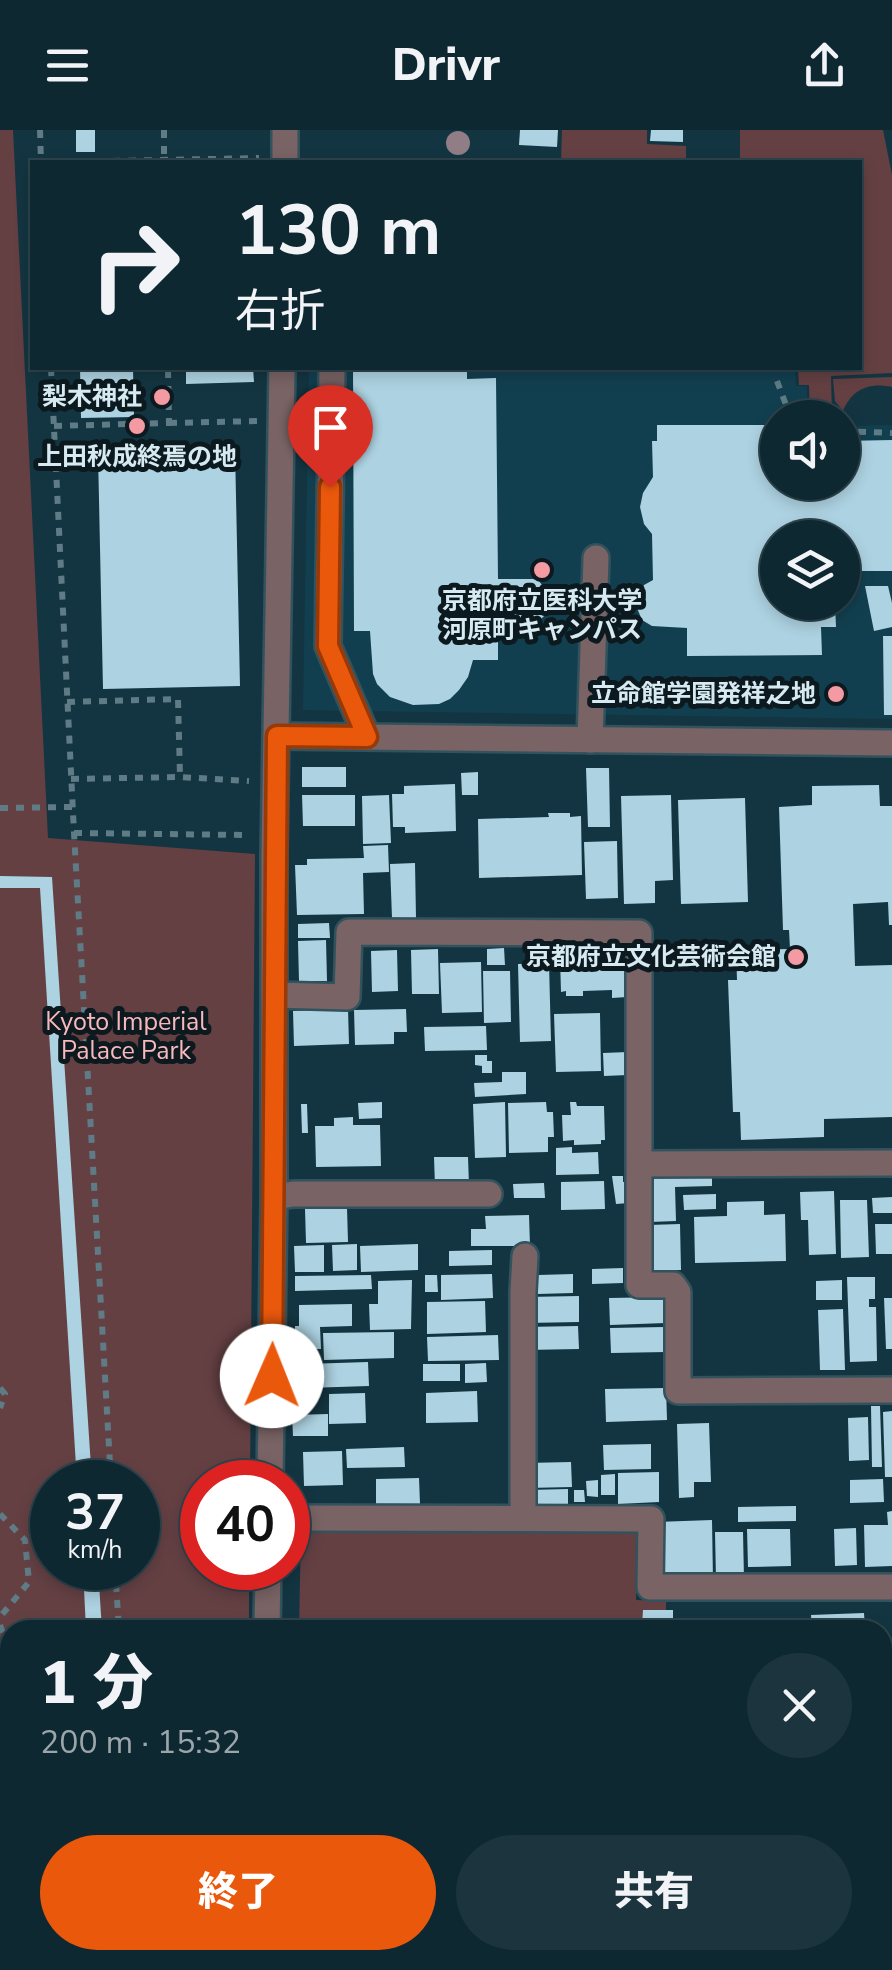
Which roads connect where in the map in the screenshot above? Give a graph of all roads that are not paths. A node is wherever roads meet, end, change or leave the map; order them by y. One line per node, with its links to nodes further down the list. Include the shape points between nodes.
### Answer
1 (285, 130): 2 (street)
2 (275, 160)
3 (282, 370): 6 (street)
4 (332, 370): 7 (street, via 328,646)
5 (596, 558): 8 (street)
6 (277, 736): 7 (street); 10 (street)
7 (367, 737): 8 (street)
8 (590, 740): 9 (street)
9 (892, 742)
10 (276, 995): 12 (street, via 347,998 349,932 639,933); 14 (street)
11 (892, 1163): 12 (street)
12 (640, 1164): 16 (street, via 639,1285 673,1286 678,1292 678,1391)
13 (489, 1194): 14 (street)
14 (274, 1197): 17 (street)
15 (526, 1256): 19 (street)
16 (892, 1390)
17 (270, 1460)
18 (310, 1518): 19 (street)
19 (523, 1518): 20 (street, via 651,1519 650,1587)
20 (892, 1588)
21 (267, 1590): 22 (street)
22 (266, 1620)

